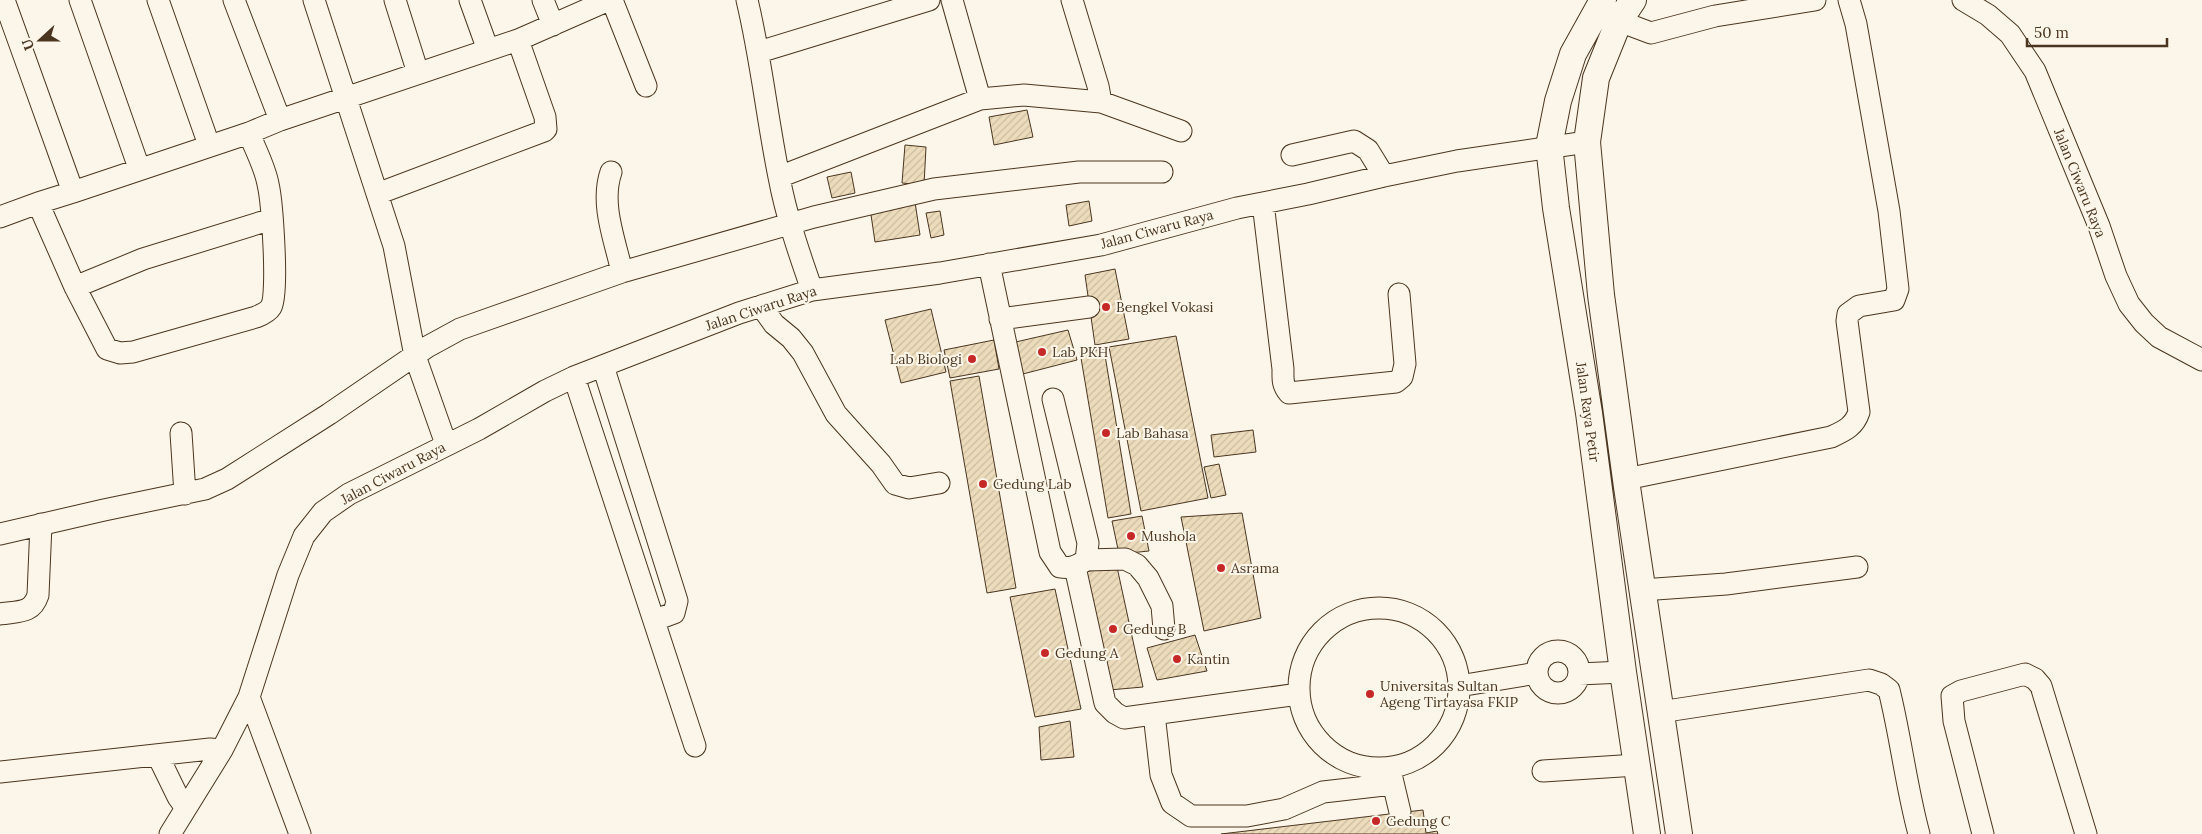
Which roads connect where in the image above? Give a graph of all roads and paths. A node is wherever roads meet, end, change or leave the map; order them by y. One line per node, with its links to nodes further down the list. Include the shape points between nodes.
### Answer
1 (4, 0): 40 (street)
2 (80, 0): 35 (street)
3 (158, 0): 32 (street)
4 (234, 0): 28 (street)
5 (314, 0): 25 (street)
6 (395, 0): 23 (street)
7 (470, 0): 21 (street)
8 (543, 0): 19 (street)
9 (611, 0): 19 (street); 24 (street)
10 (747, 0): 22 (street)
11 (929, 0): 22 (street)
12 (952, 0): 26 (street)
13 (1072, 0): 27 (street)
14 (1603, 0): 33 (main road, Jalan Raya Petir, via 1573,54 1558,101)
15 (1815, 0): 18 (street, via 1715,16 1651,33)
16 (1849, 0): 64 (street, via 1856,24 1888,211 1898,289 1894,300 1859,306 1848,314 1846,321 1859,412 1857,419 1847,430 1831,437)
17 (1963, 0): 56 (street, Jalan Ciwaru Raya, via 2010,34 2035,71 2129,304 2159,337)
18 (1626, 10): 31 (main road, Jalan Raya Petir, via 1596,78)
19 (553, 24): 20 (street)
20 (518, 40): 21 (street); 41 (street, via 545,117 544,132)
21 (488, 50): 23 (street)
22 (759, 52): 39 (street)
23 (418, 74): 25 (street)
24 (646, 86)
25 (346, 97): 28 (street); 41 (street)
26 (980, 99): 27 (street, via 1024,95); 39 (street)
27 (1101, 102): 29 (street)
28 (280, 120): 30 (street)
29 (1181, 131)
30 (248, 133): 32 (street); 45 (street, via 268,183)
31 (1587, 142): 33 (street, Jalan Ciwaru Raya); 64 (main road, Jalan Raya Petir, via 1601,295)
32 (209, 145): 35 (street)
33 (1549, 146): 38 (street, Jalan Ciwaru Raya); 75 (main road, Jalan Raya Petir)
34 (1292, 155): 38 (street, via 1354,141 1368,150)
35 (139, 168): 40 (street)
36 (611, 172): 48 (street, via 607,201)
37 (1162, 172): 46 (street, via 1079,172 934,189)
38 (1384, 176): 43 (street, Jalan Ciwaru Raya)
39 (779, 177): 46 (street)
40 (73, 192): 42 (street)
41 (377, 194): 55 (street, via 394,246)
42 (38, 203): 44 (street); 49 (street)
43 (1263, 203): 47 (street, Jalan Ciwaru Raya, via 1101,246); 51 (street, via 1282,380 1289,393 1396,382 1402,377 1405,364)
44 (0, 217)
45 (272, 220): 49 (street, via 143,259); 49 (street, via 275,292 272,306 256,317 120,353 107,349)
46 (790, 224): 48 (street); 50 (street)
47 (989, 264): 50 (street, Jalan Ciwaru Raya); 54 (street)
48 (622, 272): 55 (street, via 460,329)
49 (75, 287)
50 (812, 290): 52 (street, Jalan Ciwaru Raya)
51 (1399, 294)
52 (761, 306): 57 (street, Jalan Ciwaru Raya); 65 (street, via 803,353 836,414 895,484 909,488)
53 (1088, 307): 54 (street)
54 (1000, 319): 69 (street, via 1050,552 1060,568)
55 (415, 356): 63 (street); 66 (street, via 227,478)
56 (2202, 360)
57 (603, 366): 58 (street, Jalan Ciwaru Raya); 60 (street)
58 (574, 377): 61 (street); 63 (street, Jalan Ciwaru Raya)
59 (1053, 399): 69 (street, via 1088,543)
60 (617, 411): 61 (street); 73 (street, via 677,601 674,613)
61 (589, 420): 73 (street)
62 (181, 433): 66 (street)
63 (446, 444): 80 (street, Jalan Ciwaru Raya, via 349,494 323,512 304,536 288,575)
64 (1626, 480): 71 (main road, Jalan Raya Petir)
65 (939, 484)
66 (185, 494): 67 (street)
67 (41, 524): 68 (street); 72 (street, via 36,603 32,608)
68 (0, 534)
69 (1080, 564): 74 (street, via 1125,559 1137,565 1148,578 1162,606); 82 (street, via 1105,703 1124,718)
70 (1857, 567): 71 (street, via 1726,584)
71 (1642, 590): 81 (main road, Jalan Raya Petir)
72 (0, 614)
73 (655, 620): 83 (street)
74 (1164, 629)
75 (1623, 672): 77 (street); 86 (main road, Jalan Raya Petir)
76 (1538, 673): 77 (street, via 1542,685 1553,692 1572,687); 77 (street, via 1538,666 1547,654 1562,651 1575,660); 78 (street)
77 (1579, 674)
78 (1459, 686): 79 (street, via 1453,656 1436,631 1412,614 1382,607 1353,611 1327,626 1316,637 1305,657); 89 (street, via 1455,714 1442,738)
79 (1299, 694): 82 (street); 89 (street, via 1307,724 1326,748 1352,764)
80 (249, 697): 84 (street, Jalan Ciwaru Raya); 93 (street)
81 (1660, 712): 95 (main road, Jalan Raya Petir); 96 (street, via 1869,680 1881,684 1889,690)
82 (1154, 714): 89 (street, via 1162,775 1172,803 1191,816 1247,816 1284,809 1324,792)
83 (695, 746)
84 (222, 750): 85 (street); 90 (street, Jalan Ciwaru Raya)
85 (158, 756): 88 (street); 90 (street)
86 (1637, 765): 87 (street); 94 (main road, Jalan Raya Petir)
87 (1543, 771)
88 (0, 772)
89 (1391, 776): 91 (street)
90 (186, 808): 92 (street, Jalan Ciwaru Raya)
91 (1400, 812)
92 (170, 834)
93 (300, 834)
94 (1647, 834)
95 (1679, 834)
96 (1919, 834)
97 (1983, 834): 98 (street, via 1954,721 1952,696 2025,674 2041,686)
98 (2086, 834)

